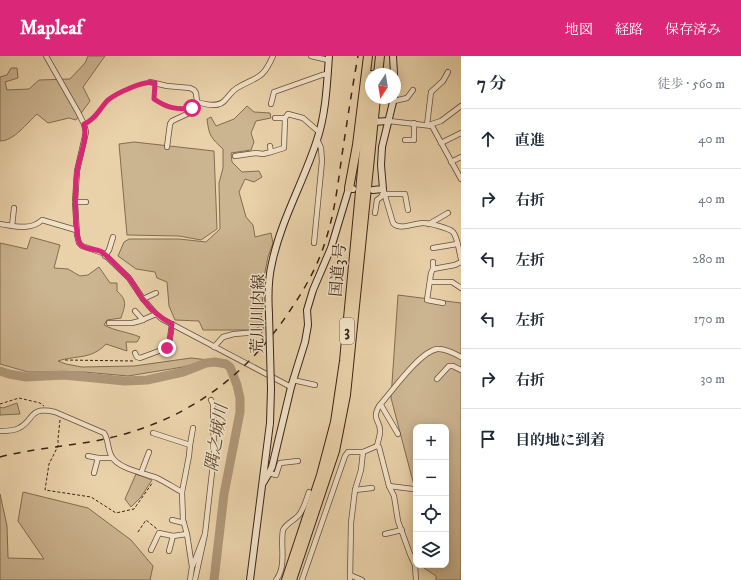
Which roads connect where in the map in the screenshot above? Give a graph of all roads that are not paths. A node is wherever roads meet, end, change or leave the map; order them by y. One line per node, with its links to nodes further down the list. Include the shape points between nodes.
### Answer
1 (46, 56): 44 (street, via 86,132 77,171)
2 (273, 56): 17 (street, via 267,69 258,78 236,88 225,101 212,106)
3 (312, 56): 8 (street)
4 (368, 56): 41 (highway)
5 (373, 56): 9 (highway, 国道3号 / 3)
6 (380, 56): 10 (highway)
7 (393, 56): 11 (main road)
8 (329, 58): 13 (main road, 荒川川内線)
9 (372, 68)
10 (379, 68)
11 (394, 68)
12 (448, 72): 28 (street, via 443,81 431,92)
13 (328, 74): 18 (street, via 274,92); 29 (main road, 荒川川内線)
14 (152, 82): 17 (street, via 190,88 196,93)
15 (413, 90): 16 (street, via 407,98)
16 (401, 98)
17 (197, 102): 35 (street, via 187,114 172,121)
18 (271, 104)
19 (370, 104): 26 (highway, 国道3号 / 3)
20 (374, 104): 26 (highway, 国道3号 / 3)
21 (393, 104): 25 (main road)
22 (461, 106): 28 (street, via 441,121)
23 (275, 118): 24 (street)
24 (285, 118): 29 (street, via 288,114 303,118); 36 (street, via 284,148)
25 (389, 121): 26 (main road); 27 (street); 43 (main road, via 382,147)
26 (370, 122): 122 (highway, 国道3号 / 3, via 335,422 321,475); 123 (highway, 国道3号 / 3, via 351,362 342,417 327,478)
27 (414, 123): 28 (street); 32 (street, via 414,140)
28 (428, 125): 33 (street, via 432,126)
29 (320, 132): 31 (main road, 荒川川内線)
30 (461, 133): 33 (street)
31 (317, 140): 55 (street, via 321,148 322,161); 98 (main road, 荒川川内線, bridge, via 275,252 270,275 270,423)
32 (404, 140)
33 (441, 143): 39 (street)
34 (270, 146): 36 (street)
35 (167, 147)
36 (271, 152): 37 (street)
37 (235, 156)
38 (461, 157): 39 (street)
39 (451, 162): 40 (street)
40 (461, 179)
41 (351, 188): 78 (main road, via 307,310 306,342)
42 (373, 190): 43 (main road)
43 (384, 191): 47 (street, via 405,194); 48 (street, via 377,200); 51 (street, via 396,226)
44 (75, 202): 45 (street); 53 (street)
45 (86, 202)
46 (14, 208): 52 (street)
47 (408, 210)
48 (375, 212)
49 (448, 213): 51 (street)
50 (0, 224): 52 (street)
51 (429, 224): 56 (street, via 453,232)
52 (12, 226): 53 (street, via 28,227 37,225 42,220)
53 (76, 230): 58 (street, via 82,246 99,251)
54 (113, 237): 58 (street)
55 (314, 244)
56 (457, 244): 57 (street); 59 (street)
57 (433, 248)
58 (105, 256): 65 (street, via 129,278)
59 (461, 261): 61 (street, via 455,265)
60 (433, 262): 61 (street)
61 (434, 269): 62 (street)
62 (430, 282): 63 (street, via 452,282); 66 (street, via 427,300)
63 (461, 288)
64 (156, 293): 65 (street)
65 (142, 299): 68 (street)
66 (443, 303)
67 (135, 311): 69 (street)
68 (156, 314): 69 (street); 71 (street)
69 (143, 320): 70 (street, via 132,323)
70 (108, 323)
71 (172, 324): 73 (street); 74 (street, via 167,348 140,358)
72 (261, 329): 73 (street, via 258,332 223,337)
73 (214, 347): 80 (street)
74 (135, 353)
75 (461, 357): 82 (street, via 444,350 431,351 407,372)
76 (461, 370): 77 (street, via 449,366)
77 (437, 379)
78 (293, 380): 79 (street); 80 (main road)
79 (315, 385)
80 (290, 387): 97 (main road)
81 (211, 400): 109 (street, via 214,455)
82 (381, 405): 86 (street); 88 (street, via 375,418 381,431)
83 (193, 428): 87 (street)
84 (0, 431): 93 (street, via 19,428 33,414 46,410 104,433)
85 (153, 433): 87 (street)
86 (398, 434)
87 (190, 445): 103 (street)
88 (377, 446): 90 (street); 99 (street)
89 (149, 452): 96 (street)
90 (363, 452): 102 (street, via 362,470); 124 (street, via 348,452 345,456)
91 (88, 456): 92 (street)
92 (98, 458): 93 (street); 95 (street)
93 (112, 458): 96 (street, via 126,468)
94 (298, 461): 97 (street, via 280,463 276,475)
95 (94, 473)
96 (141, 473): 103 (street)
97 (269, 474): 98 (main road)
98 (263, 482): 120 (main road, 荒川川内線)
99 (389, 486): 101 (street); 107 (street)
100 (372, 488): 102 (street)
101 (413, 488)
102 (355, 490): 117 (street, via 351,523)
103 (182, 492): 106 (street)
104 (309, 492): 121 (street, via 303,509 283,530 282,563 280,575)
105 (172, 520): 106 (street)
106 (184, 523): 108 (street)
107 (402, 530): 110 (street); 126 (street, via 415,565)
108 (187, 534): 111 (street); 112 (street)
109 (205, 534): 113 (street); 119 (street)
110 (386, 534)
111 (173, 536): 114 (street, via 159,533); 115 (street)
112 (189, 545): 113 (street); 116 (street)
113 (200, 548): 116 (street)
114 (151, 550)
115 (169, 551)
116 (192, 566): 118 (street)
117 (350, 578): 125 (street)
118 (190, 580)
119 (195, 580)
120 (250, 580)
121 (276, 580)
122 (286, 580)
123 (292, 580)
124 (302, 580)
125 (362, 580)
126 (416, 580)

